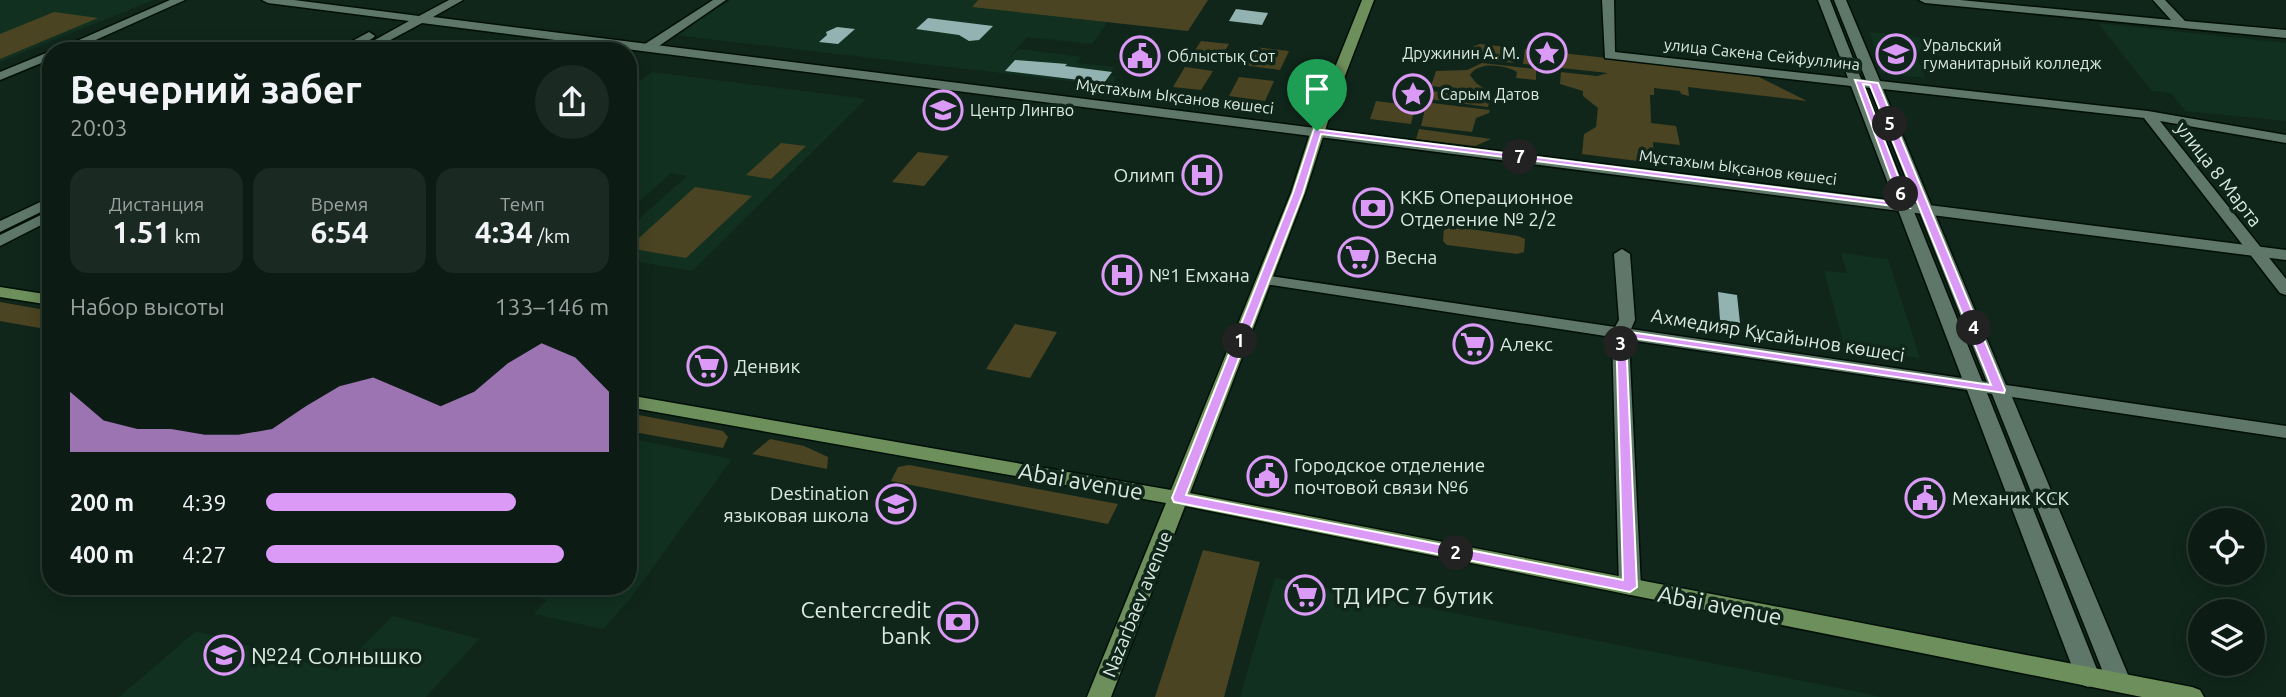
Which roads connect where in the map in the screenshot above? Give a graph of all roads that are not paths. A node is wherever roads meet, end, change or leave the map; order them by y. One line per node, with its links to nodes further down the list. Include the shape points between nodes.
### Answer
1 (179, 0): 16 (street)
2 (268, 0): 12 (street, Мұстахым Ықсанов көшесі)
3 (457, 0): 11 (street)
4 (720, 0): 21 (street)
5 (1368, 0): 26 (main road, Nazarbaev avenue)
6 (1608, 0): 24 (street, улица Сакена Сейфуллина, via 1609,55)
7 (1824, 0): 24 (street)
8 (1840, 0): 24 (street)
9 (1925, 0): 14 (street)
10 (2159, 0): 14 (street)
11 (434, 11): 12 (street); 13 (street)
12 (405, 18): 13 (street, Мұстахым Ықсанов көшесі); 17 (street)
13 (421, 19): 18 (street); 19 (street, Мұстахым Ықсанов көшесі)
14 (2181, 24): 15 (street)
15 (2286, 34)
16 (81, 42)
17 (358, 42)
18 (378, 42)
19 (608, 42)
20 (637, 46): 21 (street, Мұстахым Ықсанов көшесі)
21 (649, 47): 26 (street, Мұстахым Ықсанов көшесі)
22 (42, 59): 23 (street)
23 (0, 76)
24 (1866, 82): 25 (street, улица Сакена Сейфуллина); 29 (street); 30 (street)
25 (2148, 115): 27 (street, улица Сакена Сейфуллина); 34 (street, улица 8 Марта)
26 (1317, 131): 29 (street, Мұстахым Ықсанов көшесі); 37 (main road, Nazarbaev avenue)
27 (2286, 139)
28 (42, 206): 32 (street)
29 (1906, 206): 30 (street, Мұстахым Ықсанов көшесі); 42 (street)
30 (1925, 209): 34 (street, Мұстахым Ықсанов көшесі); 43 (street)
31 (42, 219): 33 (street)
32 (0, 227)
33 (0, 241)
34 (2255, 251): 36 (street, Мұстахым Ықсанов көшесі); 38 (street, улица 8 Марта)
35 (1622, 254): 41 (street, via 1627,320)
36 (2286, 255)
37 (1264, 280): 41 (street, Ахмедияр Құсайынов көшесі); 46 (main road, Nazarbaev avenue)
38 (2286, 290)
39 (0, 292): 40 (main road)
40 (42, 299)
41 (1620, 333): 42 (street, Ахмедияр Құсайынов көшесі); 47 (street)
42 (1976, 386): 43 (street, Ахмедияр Құсайынов көшесі); 48 (street)
43 (1999, 390): 45 (street, Ахмедияр Құсайынов көшесі); 49 (street)
44 (637, 403): 46 (main road, Abai avenue)
45 (2286, 432)
46 (1179, 498): 47 (main road, Abai avenue); 50 (main road, Nazarbaev avenue)
47 (1630, 587): 48 (main road, Abai avenue)
48 (2088, 677): 49 (main road, Abai avenue)
49 (2119, 682): 51 (main road, Abai avenue)
50 (1099, 697)
51 (2192, 697)

